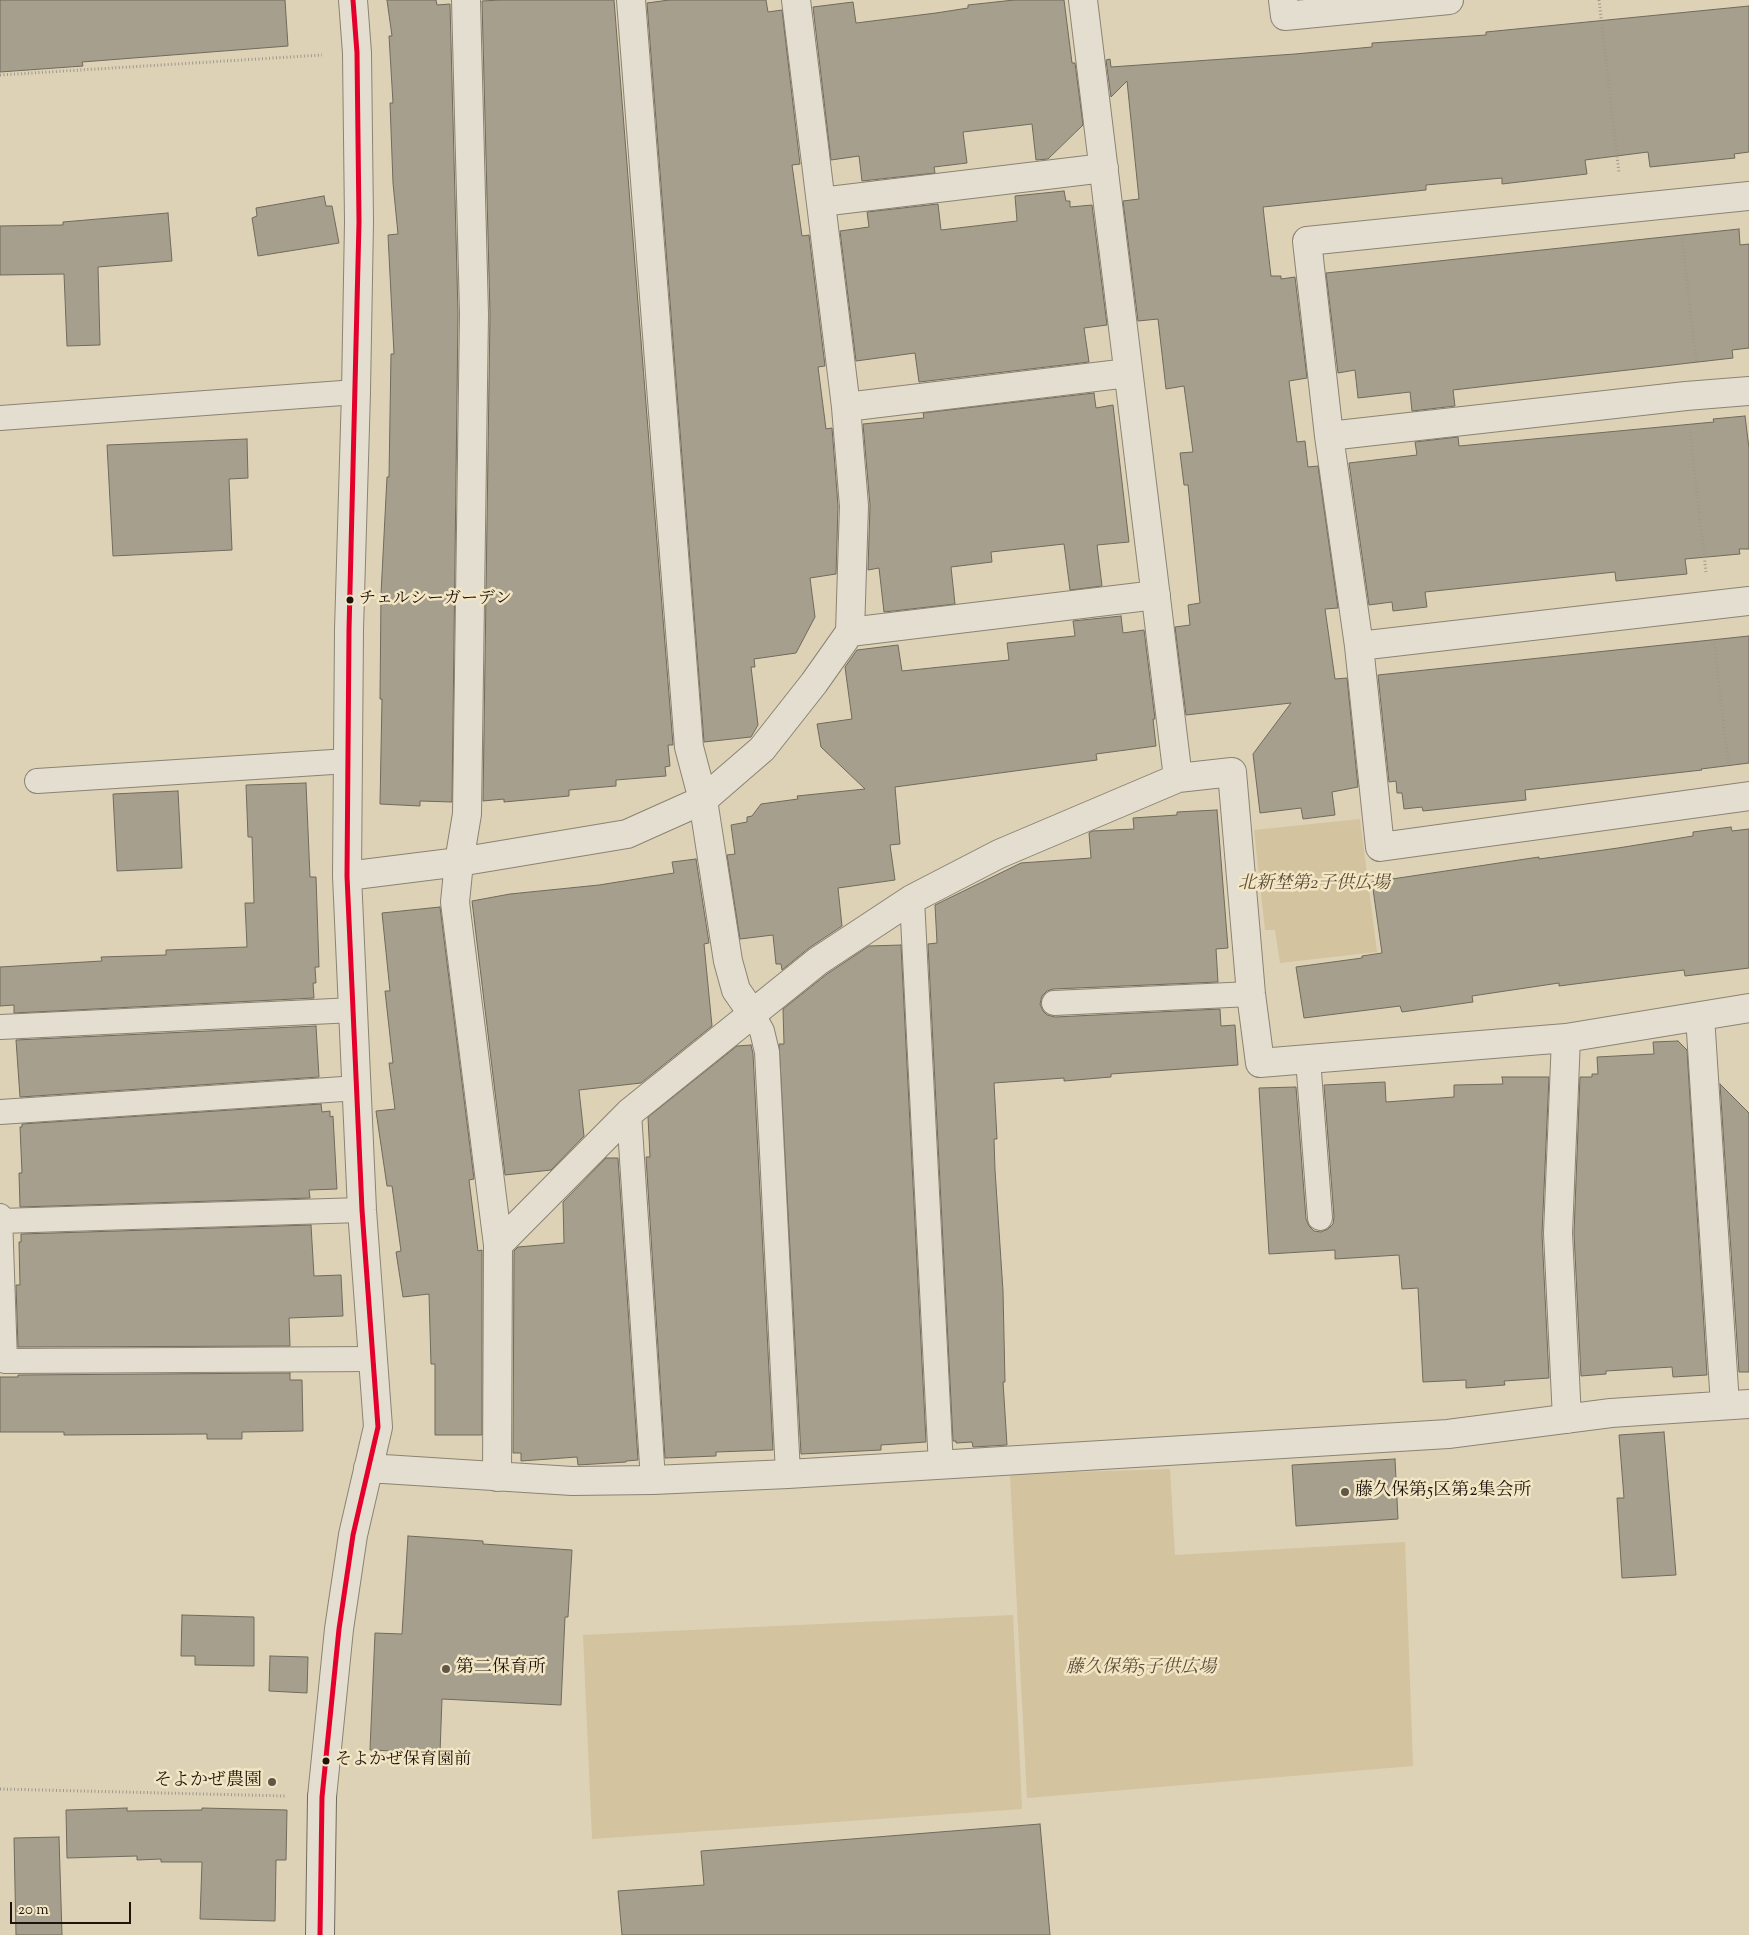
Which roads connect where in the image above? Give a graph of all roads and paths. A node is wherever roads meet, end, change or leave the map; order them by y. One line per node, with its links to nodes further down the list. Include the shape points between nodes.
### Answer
1 (353, 0): 9 (street)
2 (466, 0): 32 (street, via 474,314 467,814)
3 (630, 0): 31 (street, via 689,747)
4 (796, 0): 13 (street)
5 (1083, 0): 11 (street)
6 (1283, 0): 7 (street, via 1285,16)
7 (1449, 0)
8 (1599, 0): 15 (path)
9 (357, 53): 10 (path); 18 (street)
10 (0, 75)
11 (1104, 168): 13 (street); 16 (street)
12 (1749, 196): 14 (street)
13 (821, 202): 20 (street)
14 (1678, 203): 15 (street); 19 (path)
15 (1623, 209): 22 (street, via 1307,241)
16 (1128, 373): 20 (street); 23 (street)
17 (1749, 390): 19 (street)
18 (356, 392): 21 (lane); 27 (street)
19 (1700, 396): 22 (street)
20 (846, 408): 25 (street, via 854,506)
21 (0, 418)
22 (1330, 436): 26 (street)
23 (1156, 595): 25 (street); 28 (street)
24 (1749, 601): 26 (street)
25 (850, 632): 31 (street, via 762,749)
26 (1358, 646): 30 (street, via 1380,847)
27 (348, 761): 29 (lane); 33 (street)
28 (1178, 778): 34 (street, via 999,854); 35 (street, via 1232,772)
29 (37, 781)
30 (1749, 796)
31 (703, 800): 32 (street, via 626,834); 39 (street, via 728,961 736,990)
32 (459, 862): 33 (street); 51 (street, via 455,902)
33 (347, 876): 38 (street)
34 (912, 899): 39 (street, via 818,961); 55 (lane)
35 (1250, 994): 36 (lane); 43 (street, via 1260,1063)
36 (1054, 1003)
37 (1749, 1008): 40 (street)
38 (354, 1010): 41 (lane); 44 (street)
39 (752, 1013): 46 (street); 57 (lane, via 768,1052)
40 (1700, 1016): 42 (street); 53 (street)
41 (0, 1027)
42 (1566, 1038): 43 (street); 54 (street, via 1558,1232)
43 (1308, 1059): 49 (lane)
44 (358, 1088): 45 (lane); 47 (street)
45 (0, 1112)
46 (629, 1113): 51 (street); 59 (lane)
47 (362, 1210): 50 (lane); 52 (street)
48 (0, 1216): 50 (lane)
49 (1320, 1218)
50 (0, 1221): 52 (lane, via 5,1361)
51 (498, 1245): 58 (street)
52 (374, 1359): 56 (street, via 378,1427)
53 (1737, 1404): 54 (street)
54 (1567, 1419): 55 (street, via 1448,1434)
55 (941, 1466): 57 (street)
56 (368, 1468): 58 (street); 61 (street, via 353,1535 339,1629)
57 (788, 1474): 59 (street)
58 (497, 1477): 59 (street, via 572,1481)
59 (654, 1480)
60 (0, 1789): 61 (path)
61 (322, 1797): 62 (street)
62 (320, 1935)

